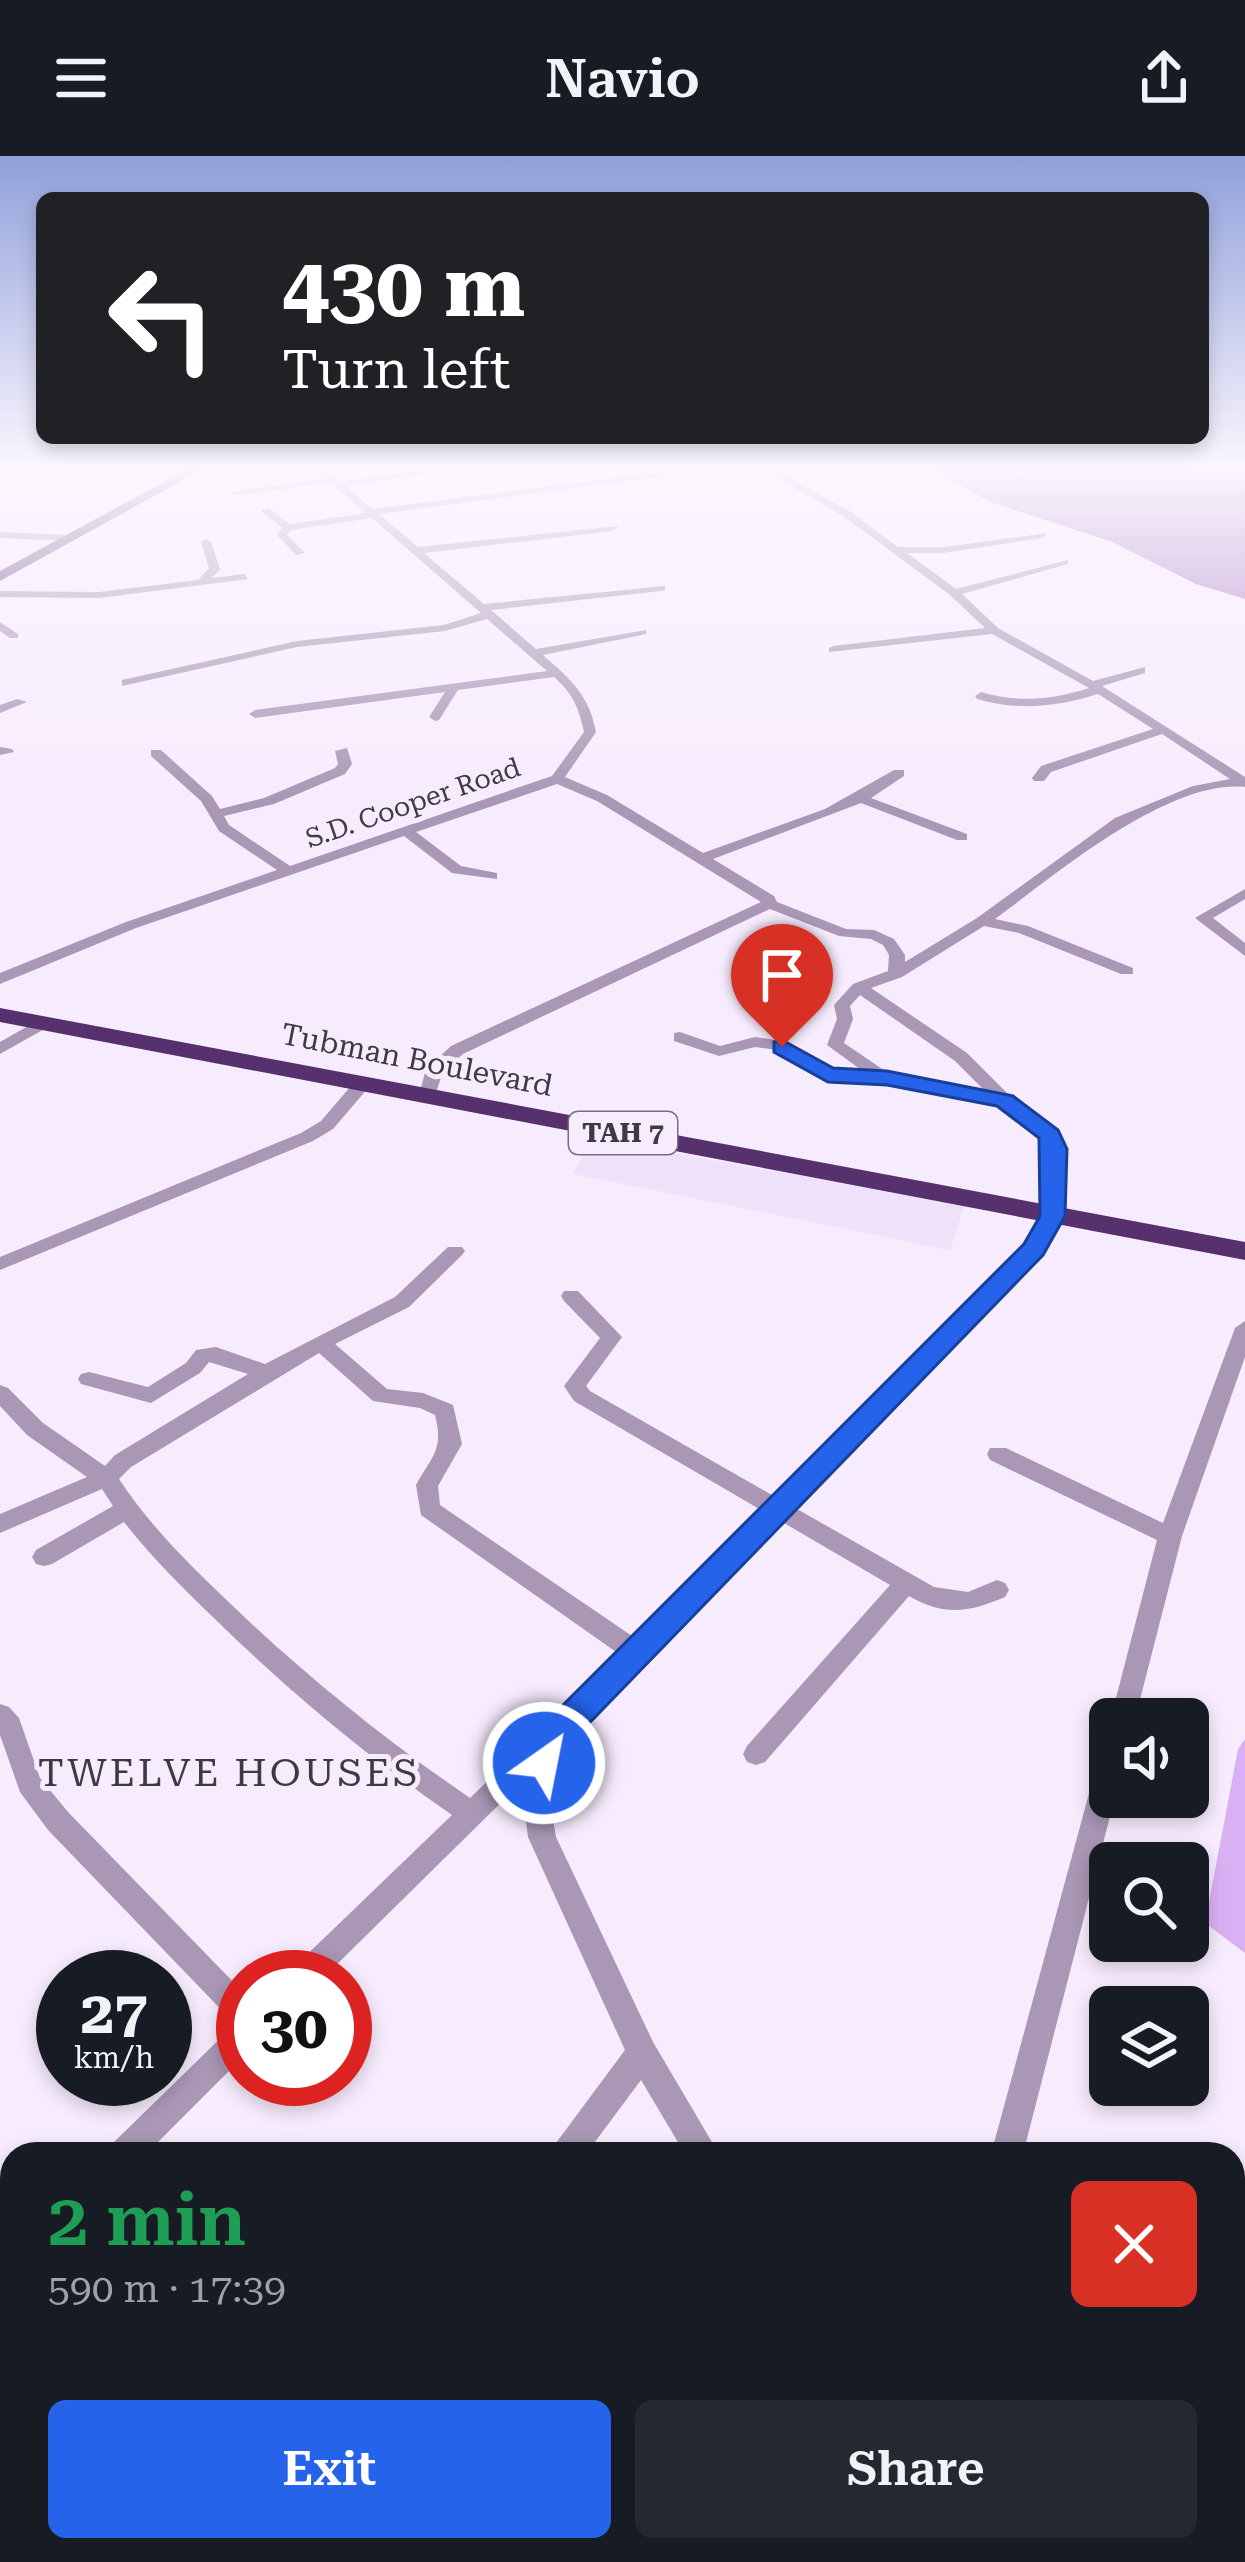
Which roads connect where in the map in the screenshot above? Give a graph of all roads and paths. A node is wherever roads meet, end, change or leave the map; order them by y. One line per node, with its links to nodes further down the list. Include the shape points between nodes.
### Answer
1 (207, 576): 6 (street)
2 (443, 576): 10 (street, S.D. Cooper Road)
3 (930, 576): 8 (street)
4 (1013, 576): 8 (street)
5 (244, 577): 6 (street)
6 (202, 581): 9 (street, via 99,595)
7 (661, 588): 10 (street)
8 (954, 593): 12 (street)
9 (0, 594)
10 (483, 612): 16 (street, S.D. Cooper Road); 19 (street, via 445,628 297,644)
11 (0, 625): 14 (street)
12 (994, 630): 15 (street); 21 (street)
13 (642, 632): 16 (street)
14 (14, 636)
15 (833, 650)
16 (534, 652): 18 (street, S.D. Cooper Road)
17 (1141, 670): 21 (street)
18 (559, 673): 20 (street); 32 (street, S.D. Cooper Road, via 586,707 590,733)
19 (126, 683)
20 (454, 687): 25 (street); 26 (street)
21 (1096, 687): 22 (street, via 1056,704); 27 (street)
22 (982, 696)
23 (21, 702): 24 (street)
24 (0, 709)
25 (255, 714)
26 (435, 717)
27 (1162, 730): 31 (street); 33 (street)
28 (342, 751): 35 (street, via 345,764 335,773)
29 (156, 753): 35 (street)
30 (898, 773): 34 (street)
31 (1039, 778)
32 (557, 779): 36 (street, S.D. Cooper Road); 38 (street)
33 (1243, 782): 45 (street, via 1198,789 1120,821)
34 (866, 800): 37 (street); 38 (street)
35 (215, 814): 39 (street)
36 (410, 834): 39 (street, S.D. Cooper Road); 40 (street, via 457,870)
37 (962, 837)
38 (702, 858): 43 (street)
39 (290, 872): 49 (street, S.D. Cooper Road)
40 (492, 876)
41 (1245, 893): 42 (street)
42 (1225, 902): 44 (street); 46 (street, via 1203,918)
43 (769, 904): 48 (street, via 889,942); 57 (street, via 457,1050 435,1070)
44 (1245, 908)
45 (982, 922): 47 (street, via 1023,929); 48 (street)
46 (1245, 951)
47 (1126, 971)
48 (896, 974): 50 (street)
49 (0, 979)
50 (859, 987): 55 (street, via 842,1005 835,1045); 58 (street, via 962,1057)
51 (0, 1015): 52 (highway, Tubman Boulevard / TAH 7)
52 (42, 1023): 54 (street); 56 (highway, Tubman Boulevard / TAH 7)
53 (680, 1037): 55 (street, via 718,1051 776,1045 828,1075)
54 (0, 1049)
55 (887, 1078): 58 (street)
56 (362, 1084): 57 (highway, Tubman Boulevard / TAH 7); 62 (street, via 308,1137)
57 (428, 1095): 59 (highway, Tubman Boulevard / TAH 7)
58 (1005, 1100): 59 (street, via 1050,1135)
59 (1052, 1216): 60 (highway, Tubman Boulevard / TAH 7); 71 (street, via 1034,1249)
60 (1235, 1247)
61 (454, 1251): 65 (street, via 402,1302)
62 (0, 1264)
63 (571, 1296): 71 (street, via 612,1337 578,1377 582,1396)
64 (1245, 1328): 74 (street)
65 (323, 1345): 66 (street); 78 (street, via 381,1396 445,1411 454,1441 427,1485 430,1509)
66 (269, 1374): 67 (street, via 216,1354 203,1355 151,1395); 70 (street)
67 (89, 1379)
68 (0, 1393): 70 (street, via 35,1429)
69 (998, 1454): 74 (street)
70 (110, 1470): 72 (street); 73 (street)
71 (784, 1509): 76 (street); 78 (street)
72 (125, 1510): 75 (street); 84 (street, via 297,1685)
73 (0, 1520)
74 (1170, 1536): 79 (street)
75 (44, 1557)
76 (905, 1584): 77 (street, via 946,1601); 82 (street)
77 (997, 1590)
78 (637, 1653): 81 (street)
79 (1128, 1698)
80 (0, 1714): 83 (street)
81 (554, 1736): 84 (street); 88 (street, via 535,1814)
82 (756, 1754)
83 (10, 1761): 87 (street)
84 (473, 1815): 86 (street)
85 (1096, 1818): 93 (street)
86 (332, 1950)
87 (216, 1985)
88 (642, 2053): 91 (street); 92 (street)
89 (216, 2063): 90 (street)
90 (136, 2142)
91 (576, 2142)
92 (696, 2142)
93 (1009, 2142)

